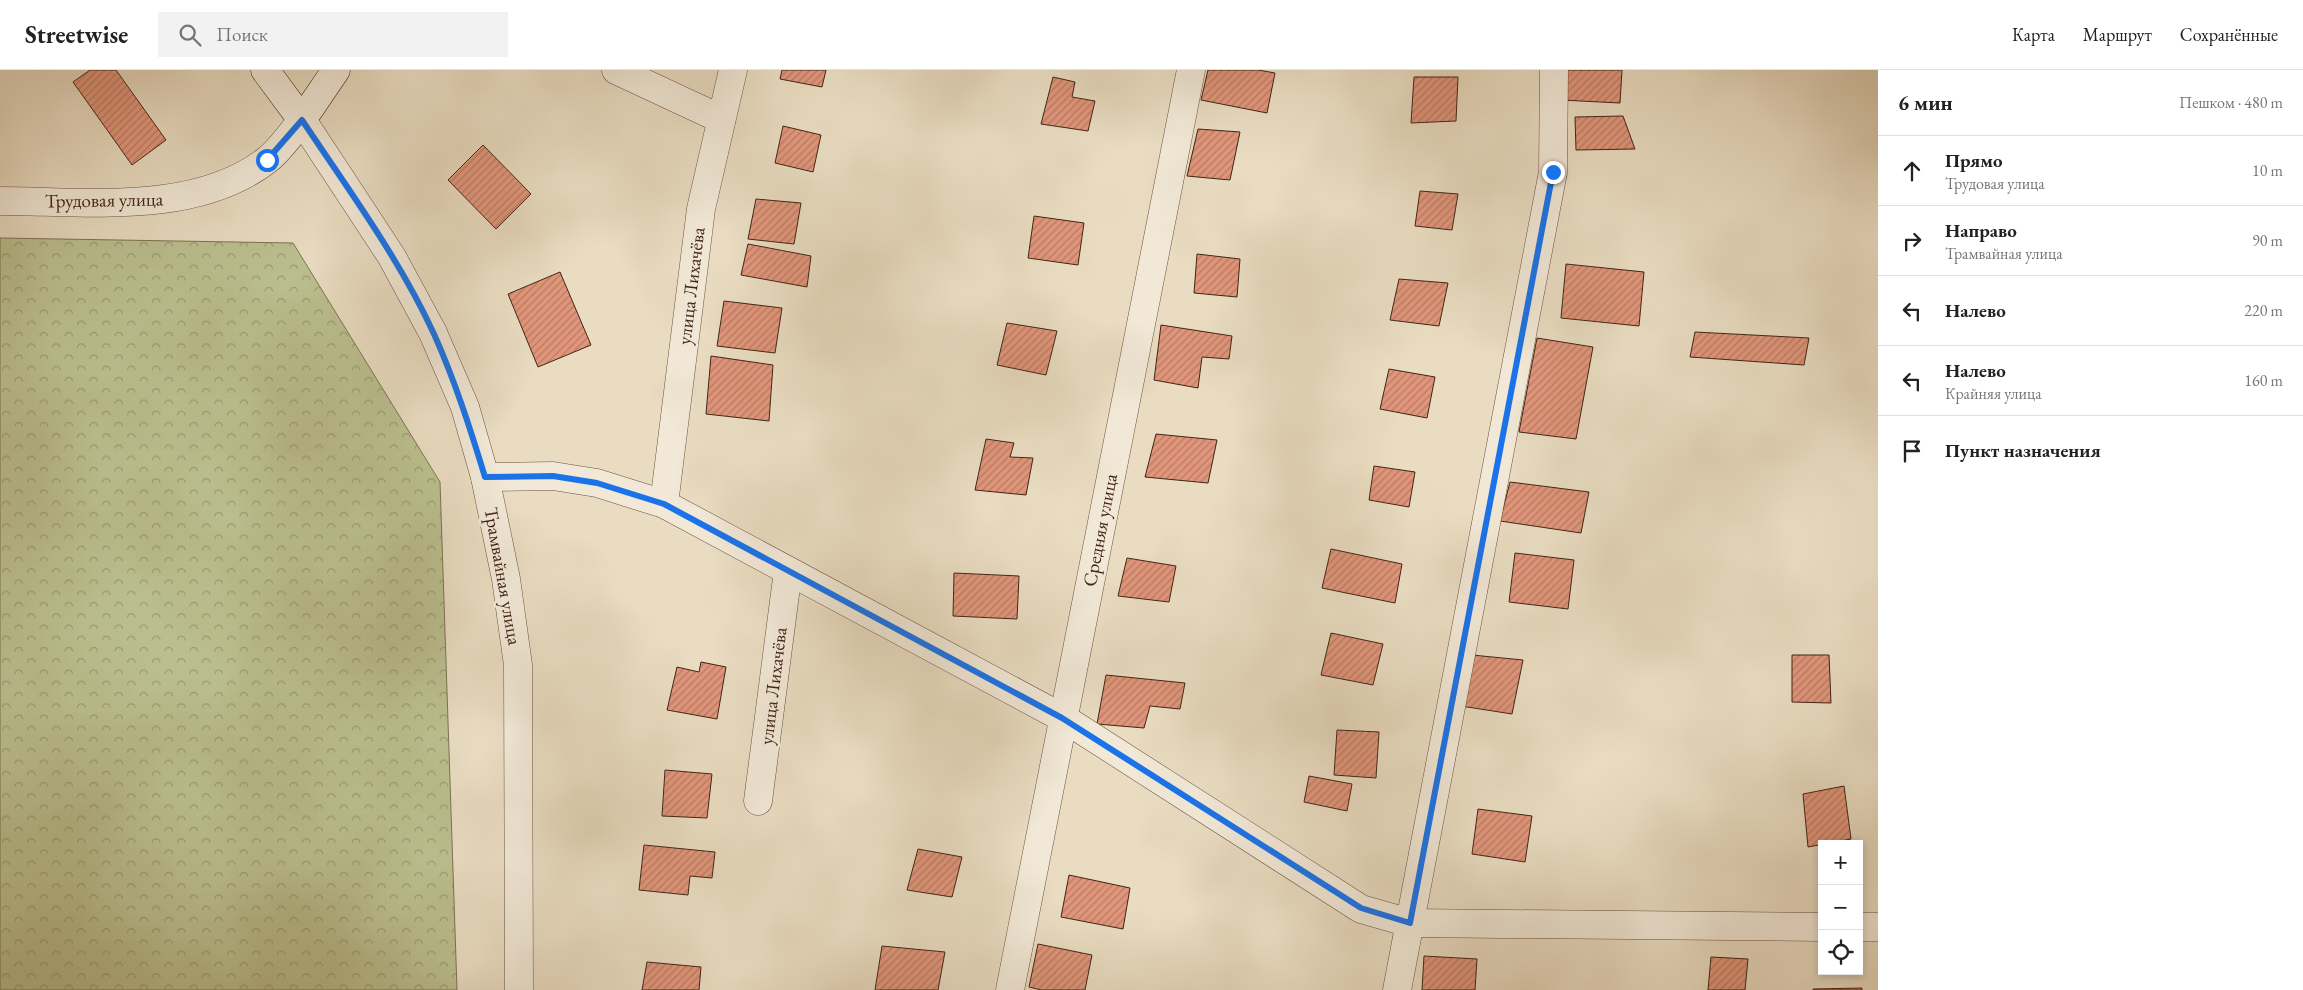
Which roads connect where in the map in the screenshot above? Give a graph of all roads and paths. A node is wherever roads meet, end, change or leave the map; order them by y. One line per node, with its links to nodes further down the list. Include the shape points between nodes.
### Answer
1 (265, 70): 8 (street, Трамвайная улица)
2 (336, 70): 8 (street, Трудовая улица)
3 (616, 70): 7 (street)
4 (732, 70): 7 (street, улица Лихачёва)
5 (1191, 70): 13 (street, Средняя улица)
6 (1554, 70): 15 (street, via 1553,172)
7 (721, 119): 11 (street, улица Лихачёва, via 701,208)
8 (302, 120): 9 (street, Трудовая улица, via 267,160 231,181 180,198 145,202); 10 (street, Трамвайная улица, via 392,257 433,333 464,407)
9 (0, 201)
10 (485, 477): 11 (street, via 553,476 597,483); 19 (street, Трамвайная улица, via 506,579 518,665)
11 (664, 504): 12 (street)
12 (788, 571): 13 (street); 14 (street, улица Лихачёва)
13 (1062, 718): 15 (street, via 1361,908); 20 (street, Средняя улица)
14 (758, 801)
15 (1410, 923): 16 (street); 21 (street)
16 (1818, 927)
17 (1863, 927): 18 (street)
18 (1878, 927)
19 (518, 990)
20 (1010, 990)
21 (1397, 990)

